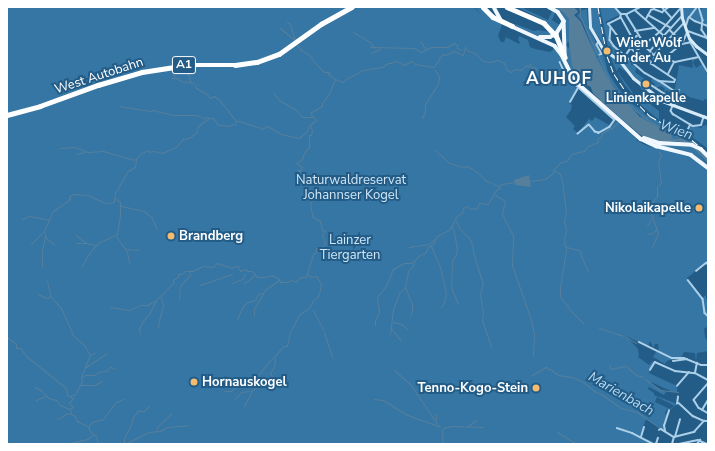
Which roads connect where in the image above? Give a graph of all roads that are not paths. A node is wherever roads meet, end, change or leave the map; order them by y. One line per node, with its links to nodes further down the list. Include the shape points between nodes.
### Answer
1 (348, 7): 79 (highway, West Autobahn / A1, via 320,22 279,52 257,61 235,64 187,63 142,71 113,78)
2 (352, 7): 79 (highway, West Autobahn / A1, via 321,24 279,54 257,62 235,65 188,65 142,72 36,108)
3 (483, 7): 28 (highway, via 493,17)
4 (494, 7): 28 (main road, via 499,18)
5 (507, 7): 38 (highway, via 544,23)
6 (512, 7): 38 (highway, via 540,19 551,27)
7 (549, 7): 21 (main road)
8 (589, 7): 48 (main road, via 590,26)
9 (619, 7): 14 (street)
10 (641, 7): 16 (street)
11 (662, 7): 17 (street)
12 (669, 7): 17 (street)
13 (698, 7): 23 (street); 26 (street)
14 (616, 8): 19 (street)
15 (680, 8): 22 (main road); 24 (street)
16 (635, 10): 18 (street); 25 (street)
17 (666, 10): 20 (street, via 662,12 652,9); 24 (street)
18 (626, 14): 19 (street); 34 (street)
19 (621, 15): 30 (street, via 608,24); 41 (street)
20 (648, 15): 25 (street); 27 (street)
21 (562, 17): 37 (main road, via 562,27 556,34 547,38); 59 (main road, via 565,25)
22 (681, 17): 32 (main road); 33 (street)
23 (689, 17): 26 (street); 32 (street)
24 (672, 18): 27 (street)
25 (646, 19): 31 (street)
26 (703, 23): 29 (street); 42 (street, via 702,30)
27 (666, 24): 33 (street); 35 (street)
28 (512, 26): 37 (main road)
29 (708, 26)
30 (611, 28): 45 (street); 60 (street, via 610,40)
31 (656, 28): 34 (street); 35 (street)
32 (685, 28): 36 (street); 42 (street); 47 (main road); 51 (street)
33 (670, 29): 36 (street); 40 (street)
34 (636, 31): 39 (street)
35 (661, 31): 40 (street); 50 (street)
36 (673, 34): 43 (street); 44 (street)
37 (532, 35): 59 (main road, via 553,45)
38 (555, 35): 59 (highway)
39 (638, 35): 41 (street); 50 (street)
40 (665, 36): 44 (street); 54 (street)
41 (631, 38): 45 (street); 52 (street)
42 (708, 38)
43 (678, 39)
44 (669, 40): 46 (street); 58 (street)
45 (622, 41): 49 (street); 53 (street)
46 (671, 42)
47 (691, 42): 51 (street); 56 (main road); 62 (street)
48 (598, 43): 57 (street, via 602,54); 78 (main road, bridge, via 604,51 618,59 637,81 662,101)
49 (619, 43)
50 (644, 44): 52 (street); 54 (street)
51 (682, 44): 61 (street)
52 (639, 48): 55 (street)
53 (631, 49): 55 (street); 60 (street)
54 (650, 51): 58 (street)
55 (636, 52): 67 (street)
56 (708, 54)
57 (600, 55)
58 (654, 55): 64 (street)
59 (564, 56): 71 (main road); 82 (main road, via 578,82)
60 (625, 56): 72 (street, via 644,73)
61 (667, 56): 63 (street); 65 (street)
62 (698, 56): 68 (street); 69 (street)
63 (661, 57): 64 (street); 65 (street)
64 (654, 59): 67 (street)
65 (667, 59): 68 (street)
66 (560, 62): 71 (street, via 565,73)
67 (652, 62): 70 (street, via 651,65)
68 (674, 62): 70 (street)
69 (708, 72)
70 (667, 75): 72 (street, via 675,81)
71 (571, 77): 74 (street); 75 (main road)
72 (659, 81): 76 (street, via 678,92)
73 (651, 85): 76 (street)
74 (578, 88): 75 (street); 77 (street)
75 (590, 96): 82 (main road); 85 (street, via 615,120 611,126 597,133 589,125)
76 (676, 100): 78 (street)
77 (570, 102)
78 (674, 106): 80 (main road); 84 (street, via 672,113)
79 (7, 114)
80 (704, 116): 81 (main road); 84 (street, via 700,125)
81 (708, 118)
82 (620, 120): 86 (main road, via 642,138 659,143 695,146); 87 (main road, via 646,142 698,158)
83 (667, 123): 84 (street, via 687,131)
84 (690, 125)
85 (578, 134)
86 (708, 156)
87 (708, 168)
88 (708, 264): 89 (street); 90 (street)
89 (708, 267)
90 (696, 271)
91 (688, 280): 92 (street, via 703,299 705,313)
92 (708, 316)
93 (639, 342): 94 (street, via 673,359)
94 (687, 359): 95 (street); 96 (street)
95 (673, 361)
96 (697, 363): 97 (street); 100 (street)
97 (708, 365)
98 (650, 370): 99 (street, via 655,362 673,371)
99 (689, 372): 100 (street); 103 (street)
100 (694, 373): 101 (street)
101 (708, 380)
102 (708, 384): 106 (street, via 694,400)
103 (677, 386)
104 (678, 396): 110 (street, via 678,403 693,416)
105 (708, 400): 106 (street)
106 (702, 410): 108 (street)
107 (669, 411): 115 (street)
108 (708, 413)
109 (680, 420): 117 (street)
110 (704, 421): 111 (street); 117 (street, via 694,432)
111 (708, 421)
112 (644, 427): 116 (street)
113 (617, 428): 116 (street)
114 (659, 430): 115 (street)
115 (665, 431): 117 (street)
116 (641, 437): 120 (street)
117 (674, 437): 121 (street)
118 (658, 438): 120 (street)
119 (700, 440): 122 (street); 123 (street); 124 (street)
120 (655, 444)
121 (672, 444)
122 (679, 444)
123 (698, 444)
124 (707, 444)

